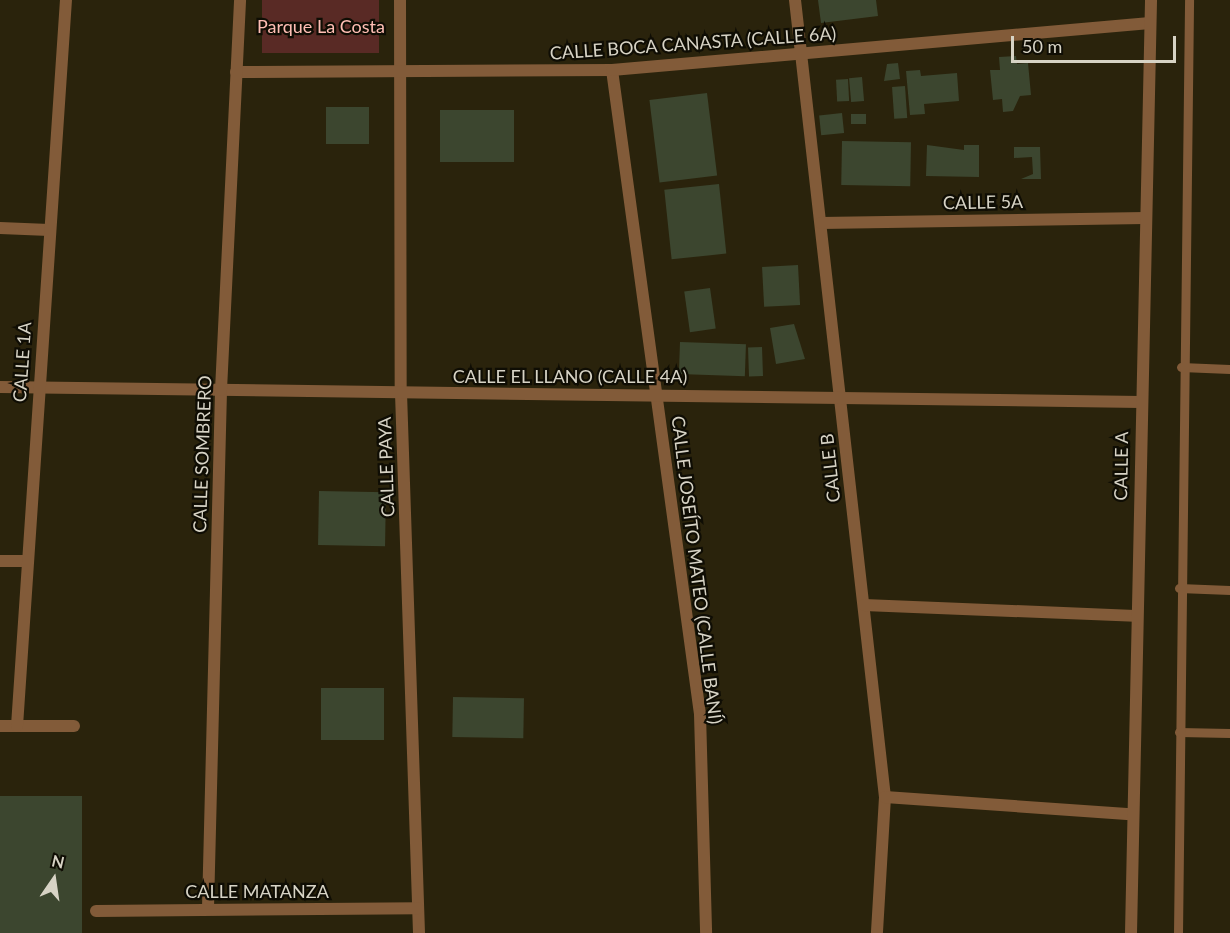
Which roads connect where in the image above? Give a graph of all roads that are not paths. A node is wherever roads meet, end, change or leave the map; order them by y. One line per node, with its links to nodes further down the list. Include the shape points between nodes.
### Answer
1 (66, 0): 15 (street, CALLE 1A)
2 (240, 0): 10 (street, CALLE SOMBRERO)
3 (400, 0): 11 (street, CALLE PAYA)
4 (795, 0): 8 (street, CALLE B)
5 (1151, 0): 7 (street, CALLE A)
6 (1189, 0): 16 (lane)
7 (1150, 23): 8 (street, CALLE BOCA CANASTA (CALLE 6A)); 12 (street, CALLE A)
8 (800, 56): 9 (street, CALLE BOCA CANASTA (CALLE 6A)); 13 (street, CALLE B)
9 (612, 70): 11 (street, CALLE BOCA CANASTA (CALLE 6A)); 22 (street, CALLE JOSEÍTO MATEO (CALLE BANÍ))
10 (236, 72): 11 (street, CALLE BOCA CANASTA (CALLE 6A)); 20 (street, CALLE SOMBRERO)
11 (401, 74): 21 (street, CALLE PAYA)
12 (1145, 218): 13 (street, CALLE 5A); 24 (street, CALLE A)
13 (821, 223): 23 (street, CALLE B)
14 (0, 228): 15 (street)
15 (50, 230): 19 (street, CALLE 1A)
16 (1181, 367): 17 (lane); 27 (lane)
17 (1230, 369)
18 (0, 387): 19 (street, CALLE EL LLANO (CALLE 4A))
19 (38, 387): 20 (street, CALLE EL LLANO (CALLE 4A)); 26 (street, CALLE 1A)
20 (221, 390): 21 (street, CALLE EL LLANO (CALLE 4A)); 38 (street, CALLE SOMBRERO)
21 (401, 393): 22 (street, CALLE EL LLANO (CALLE 4A)); 39 (street, CALLE PAYA)
22 (656, 394): 23 (street, CALLE EL LLANO (CALLE 4A)); 42 (street, CALLE JOSEÍTO MATEO (CALLE BANÍ), via 700,714)
23 (840, 396): 24 (street, CALLE EL LLANO (CALLE 4A)); 29 (street, CALLE B)
24 (1141, 402): 30 (street, CALLE A)
25 (0, 561): 26 (street)
26 (28, 561): 32 (street, CALLE 1A)
27 (1179, 588): 28 (lane); 34 (lane)
28 (1230, 590)
29 (864, 605): 30 (street); 36 (street, CALLE B)
30 (1135, 616): 37 (street, CALLE A)
31 (0, 726): 32 (street)
32 (17, 726): 33 (street)
33 (74, 726)
34 (1179, 732): 35 (lane); 45 (lane)
35 (1230, 733)
36 (885, 797): 37 (street); 43 (street, CALLE B)
37 (1130, 814): 44 (street, CALLE A)
38 (208, 908): 39 (street, CALLE MATANZA); 40 (street, CALLE MATANZA)
39 (418, 908): 41 (street, CALLE PAYA)
40 (96, 911)
41 (419, 933)
42 (706, 933)
43 (877, 933)
44 (1131, 933)
45 (1178, 933)

